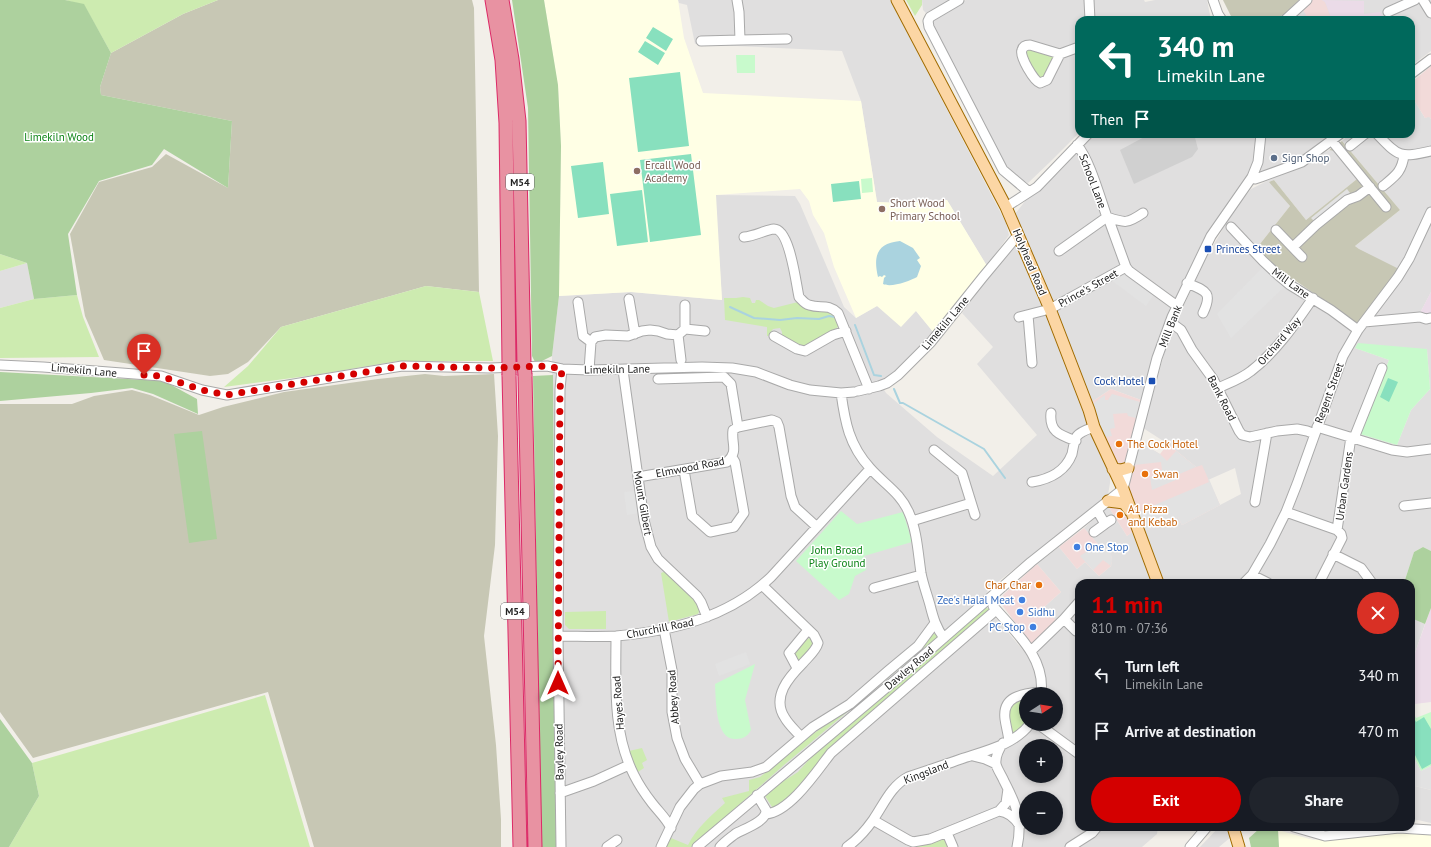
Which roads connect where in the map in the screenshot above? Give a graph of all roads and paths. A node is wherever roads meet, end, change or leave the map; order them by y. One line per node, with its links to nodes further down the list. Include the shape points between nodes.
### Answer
1 (492, 0): 169 (highway, M54, via 502,60 506,123)
2 (502, 0): 170 (highway, M54, via 519,121)
3 (737, 0): 18 (street)
4 (897, 0): 20 (main road, Holyhead Road)
5 (959, 0): 16 (street, via 930,17 928,21)
6 (1089, 0): 13 (street)
7 (1213, 0): 14 (street)
8 (1307, 0): 15 (street)
9 (1415, 0): 11 (street)
10 (1423, 0): 12 (street)
11 (1388, 12)
12 (1431, 13)
13 (1090, 16)
14 (1219, 16)
15 (1289, 16)
16 (932, 35): 20 (street); 38 (street, via 1003,170)
17 (787, 39): 18 (street)
18 (740, 40): 19 (street)
19 (701, 41)
20 (920, 43): 39 (main road, Holyhead Road)
21 (1075, 48): 22 (street)
22 (1060, 54): 22 (street, via 1047,80 1040,83 1034,78 1021,51 1026,45 1030,45)
23 (1431, 59): 24 (street)
24 (1415, 71)
25 (1084, 138): 31 (street)
26 (1261, 138): 35 (street, Mill Bank, via 1258,162)
27 (1333, 138): 35 (street, via 1302,162 1255,179)
28 (1337, 138): 37 (street)
29 (1360, 138): 32 (street)
30 (1382, 138): 34 (street, via 1395,152)
31 (1078, 145): 38 (street); 43 (street, School Lane)
32 (1350, 146)
33 (1431, 152): 34 (street)
34 (1404, 155): 36 (street, via 1399,172)
35 (1252, 177): 52 (street, Mill Bank, via 1211,236)
36 (1383, 186)
37 (1370, 187): 40 (street); 48 (street, via 1347,200)
38 (1029, 192): 39 (street)
39 (1006, 207): 46 (main road, Holyhead Road)
40 (1386, 207)
41 (1431, 212): 64 (street, Regent Street, via 1409,259)
42 (1143, 213): 43 (street, School Lane, via 1131,221)
43 (1109, 220): 49 (street, School Lane); 51 (street, Prince's Street)
44 (1231, 227): 53 (street, Mill Lane, via 1278,275)
45 (1276, 230): 48 (street)
46 (1018, 235): 58 (main road, Holyhead Road); 81 (street, Limekiln Lane, via 931,342 898,375 887,383)
47 (744, 237): 67 (street, via 778,230 784,238 793,266 799,297 810,305 833,309 838,313)
48 (1293, 246): 50 (street)
49 (1059, 251)
50 (1302, 257)
51 (1126, 267): 57 (street, Prince's Street); 58 (street, Prince's Street)
52 (1188, 284): 57 (street, Mill Bank); 59 (street, via 1206,293 1208,303)
53 (1313, 298): 65 (street, Mill Lane); 80 (street, Orchard Way, via 1291,329 1266,357 1251,371)
54 (629, 299): 69 (street)
55 (578, 302): 71 (street, via 583,336)
56 (685, 305): 68 (street)
57 (1177, 306): 63 (street, Mill Bank)
58 (1050, 309): 60 (street, Prince's Street); 85 (main road, Holyhead Road)
59 (1203, 313)
60 (1028, 315): 61 (street, Prince's Street); 73 (street)
61 (1018, 317)
62 (1431, 318): 64 (street)
63 (1170, 322): 80 (street, Bank Road, via 1181,330); 93 (street, Mill Bank, via 1157,358)
64 (1364, 322): 65 (street, Regent Street)
65 (1358, 330): 86 (street, Regent Street, via 1340,362)
66 (705, 331): 68 (street)
67 (846, 331): 70 (street, via 833,335 806,351 797,349); 81 (street)
68 (681, 332): 69 (street, via 667,334 650,330); 72 (street)
69 (635, 334): 71 (street, via 595,337)
70 (774, 336)
71 (591, 342): 77 (street)
72 (681, 360)
73 (1032, 363)
74 (0, 365): 76 (street, Limekiln Lane, via 161,376 202,390 227,395 402,366 547,366)
75 (1382, 368): 88 (street, Urban Gardens)
76 (562, 369): 77 (street, Limekiln Lane); 132 (street, Bayley Road)
77 (589, 370): 78 (street, Limekiln Lane)
78 (622, 370): 82 (street, Limekiln Lane, via 732,368 756,372 810,390); 97 (street, Mount Gilbert)
79 (658, 380): 84 (street, Elmwood Road, via 724,377 731,384)
80 (1218, 388): 87 (street, Bank Road, via 1242,435 1250,437)
81 (869, 389): 82 (street, Limekiln Lane)
82 (841, 393): 94 (street, via 848,434)
83 (1051, 413): 89 (street, via 1055,431)
84 (738, 427): 92 (street, Elmwood Road, via 733,430); 110 (street, via 772,420 777,422 794,507)
85 (1094, 427): 89 (street, via 1079,435); 95 (main road, Holyhead Road)
86 (1316, 430): 87 (street, Bank Road); 88 (street, Bank Road); 106 (street, Regent Street)
87 (1267, 432): 101 (street)
88 (1352, 438): 90 (street, Bank Road, via 1399,451); 111 (street, Urban Gardens)
89 (1076, 441): 98 (street, via 1067,464 1059,472)
90 (1431, 449)
91 (934, 450): 103 (street, via 962,473)
92 (732, 457): 96 (street, Elmwood Road, via 721,464); 96 (street, via 744,513 734,527 710,532 692,516)
93 (1128, 468): 95 (main road); 99 (street, Mill Bank)
94 (870, 469): 109 (street, via 897,493); 110 (street, Churchill Road)
95 (1113, 469): 99 (main road, Holyhead Road)
96 (684, 470): 97 (street, Elmwood Road)
97 (638, 477): 126 (street, Mount Gilbert, via 651,547 658,559 697,596)
98 (1032, 482)
99 (1123, 489): 100 (street, Dawley Road); 108 (main road, Holyhead Road)
100 (1108, 501): 105 (street, Dawley Road); 108 (main road, via 1124,503)
101 (1255, 502)
102 (1431, 502): 104 (street, via 1416,509)
103 (971, 503): 107 (street); 109 (street)
104 (1404, 506)
105 (1097, 510): 112 (street, via 1108,522); 123 (street, Dawley Road)
106 (1286, 512): 111 (street); 114 (street, Regent Street)
107 (975, 515)
108 (1133, 515): 116 (main road, Holyhead Road)
109 (912, 522): 115 (street)
110 (817, 527): 121 (street, Churchill Road)
111 (1337, 530): 113 (street, Urban Gardens, via 1342,534 1342,538)
112 (1094, 532)
113 (1333, 554): 119 (street, Urban Gardens); 120 (street, via 1361,568)
114 (1252, 574): 117 (street, Regent Street); 118 (street)
115 (921, 575): 122 (street); 128 (street)
116 (1157, 579)
117 (1248, 579)
118 (1261, 579)
119 (1321, 579)
120 (1369, 579)
121 (762, 585): 126 (street, Churchill Road, via 733,605); 130 (street)
122 (874, 588)
123 (988, 600): 125 (street); 134 (street, Dawley Road)
124 (1075, 602): 127 (street)
125 (996, 610): 135 (street); 154 (street, Dawley Road, via 831,753 810,781 790,801 776,811)
126 (707, 617): 129 (street, Churchill Road)
127 (1064, 619): 131 (street); 135 (street)
128 (935, 623): 134 (street); 141 (street, Dawley Road, via 918,646 850,704)
129 (664, 629): 133 (street, Churchill Road); 147 (street, Abbey Road, via 672,670 672,712 677,738 685,759)
130 (808, 630): 136 (street, via 788,653); 136 (street, via 818,643)
131 (1075, 630)
132 (558, 636): 133 (street, Churchill Road); 149 (street, Bayley Road)
133 (616, 636): 146 (street, Hayes Road, via 617,711)
134 (944, 638): 150 (street, Dawley Road)
135 (1031, 651): 137 (street, via 1037,662)
136 (797, 668): 141 (street, via 783,687 781,706 785,718)
137 (1042, 687)
138 (1019, 695): 142 (street, via 1009,702 1005,712)
139 (1023, 731): 142 (street, Kingsland)
140 (1048, 731): 143 (street)
141 (801, 737): 147 (street, Dawley Road, via 760,770 720,776)
142 (1006, 742): 144 (street, Kingsland); 145 (street, via 997,754)
143 (1075, 751)
144 (972, 755): 145 (street); 155 (street, Kingsland, via 901,780)
145 (996, 764): 148 (street)
146 (629, 765): 149 (street); 152 (street, Hayes Road)
147 (700, 784): 151 (street, Dawley Road)
148 (1008, 789): 153 (street, via 1006,803); 156 (street, via 1016,805)
149 (560, 793): 171 (street, Bayley Road)
150 (757, 796): 154 (street); 173 (street, Dawley Road)
151 (680, 807): 152 (street, via 667,812); 158 (street, Dawley Road)
152 (657, 809): 158 (street, Hayes Road, via 668,820)
153 (999, 811): 157 (street, via 1009,814); 166 (street)
154 (766, 814): 174 (street, via 760,821 735,834)
155 (873, 820): 168 (street); 175 (street, Kingsland)
156 (1019, 821)
157 (1019, 824)
158 (671, 828): 172 (street, Dawley Road)
159 (1415, 829): 160 (street)
160 (1431, 830)
161 (1094, 831): 178 (street)
162 (1204, 831): 179 (street)
163 (1234, 831): 180 (main road)
164 (1308, 831): 165 (street, via 1325,836)
165 (1371, 831)
166 (947, 832): 168 (street); 176 (street)
167 (1019, 833): 177 (street)
168 (908, 843)
169 (520, 847)
170 (535, 847)
171 (561, 847)
172 (661, 847)
173 (697, 847)
174 (720, 847)
175 (847, 847)
176 (953, 847)
177 (1017, 847)
178 (1070, 847)
179 (1190, 847)
180 (1240, 847)

